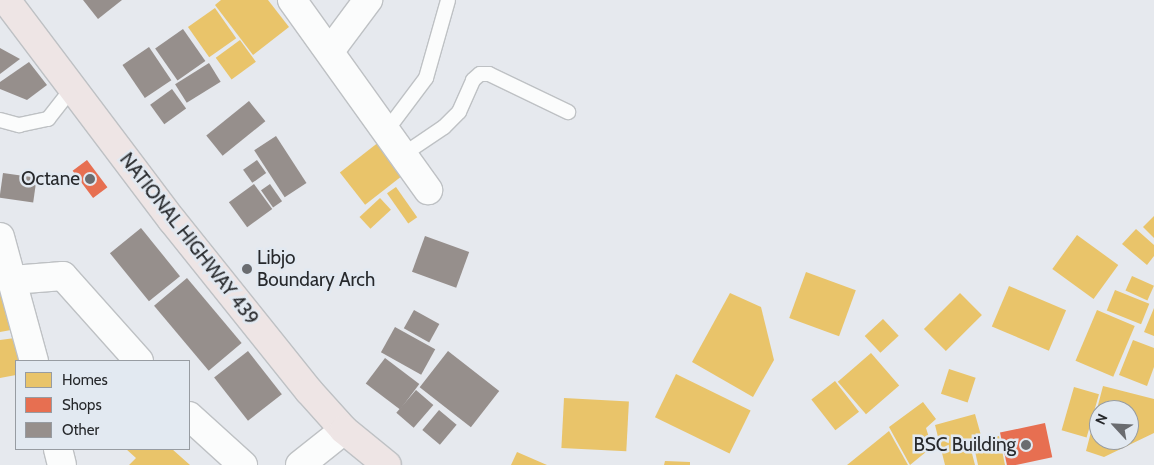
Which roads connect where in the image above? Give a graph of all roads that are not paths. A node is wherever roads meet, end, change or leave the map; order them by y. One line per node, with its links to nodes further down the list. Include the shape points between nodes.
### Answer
1 (6, 0): 6 (main road, NATIONAL HIGHWAY 439)
2 (292, 0): 5 (street)
3 (368, 0): 5 (street)
4 (448, 0): 9 (lane, via 426,78)
5 (330, 52): 9 (street)
6 (73, 87): 8 (lane, via 48,119 19,125); 17 (main road, NATIONAL HIGHWAY 439, via 172,220)
7 (568, 112): 10 (lane, via 489,74 480,74 473,80 459,112 444,127)
8 (0, 120)
9 (387, 130): 10 (street)
10 (404, 154): 11 (street)
11 (428, 190)
12 (0, 237): 13 (street)
13 (12, 280): 14 (street); 15 (street, via 63,276)
14 (34, 360)
15 (138, 360)
16 (190, 417): 20 (street)
17 (344, 430): 21 (street); 22 (main road, NATIONAL HIGHWAY 439)
18 (58, 450): 19 (street)
19 (62, 465)
20 (243, 465)
21 (300, 465)
22 (387, 465)

